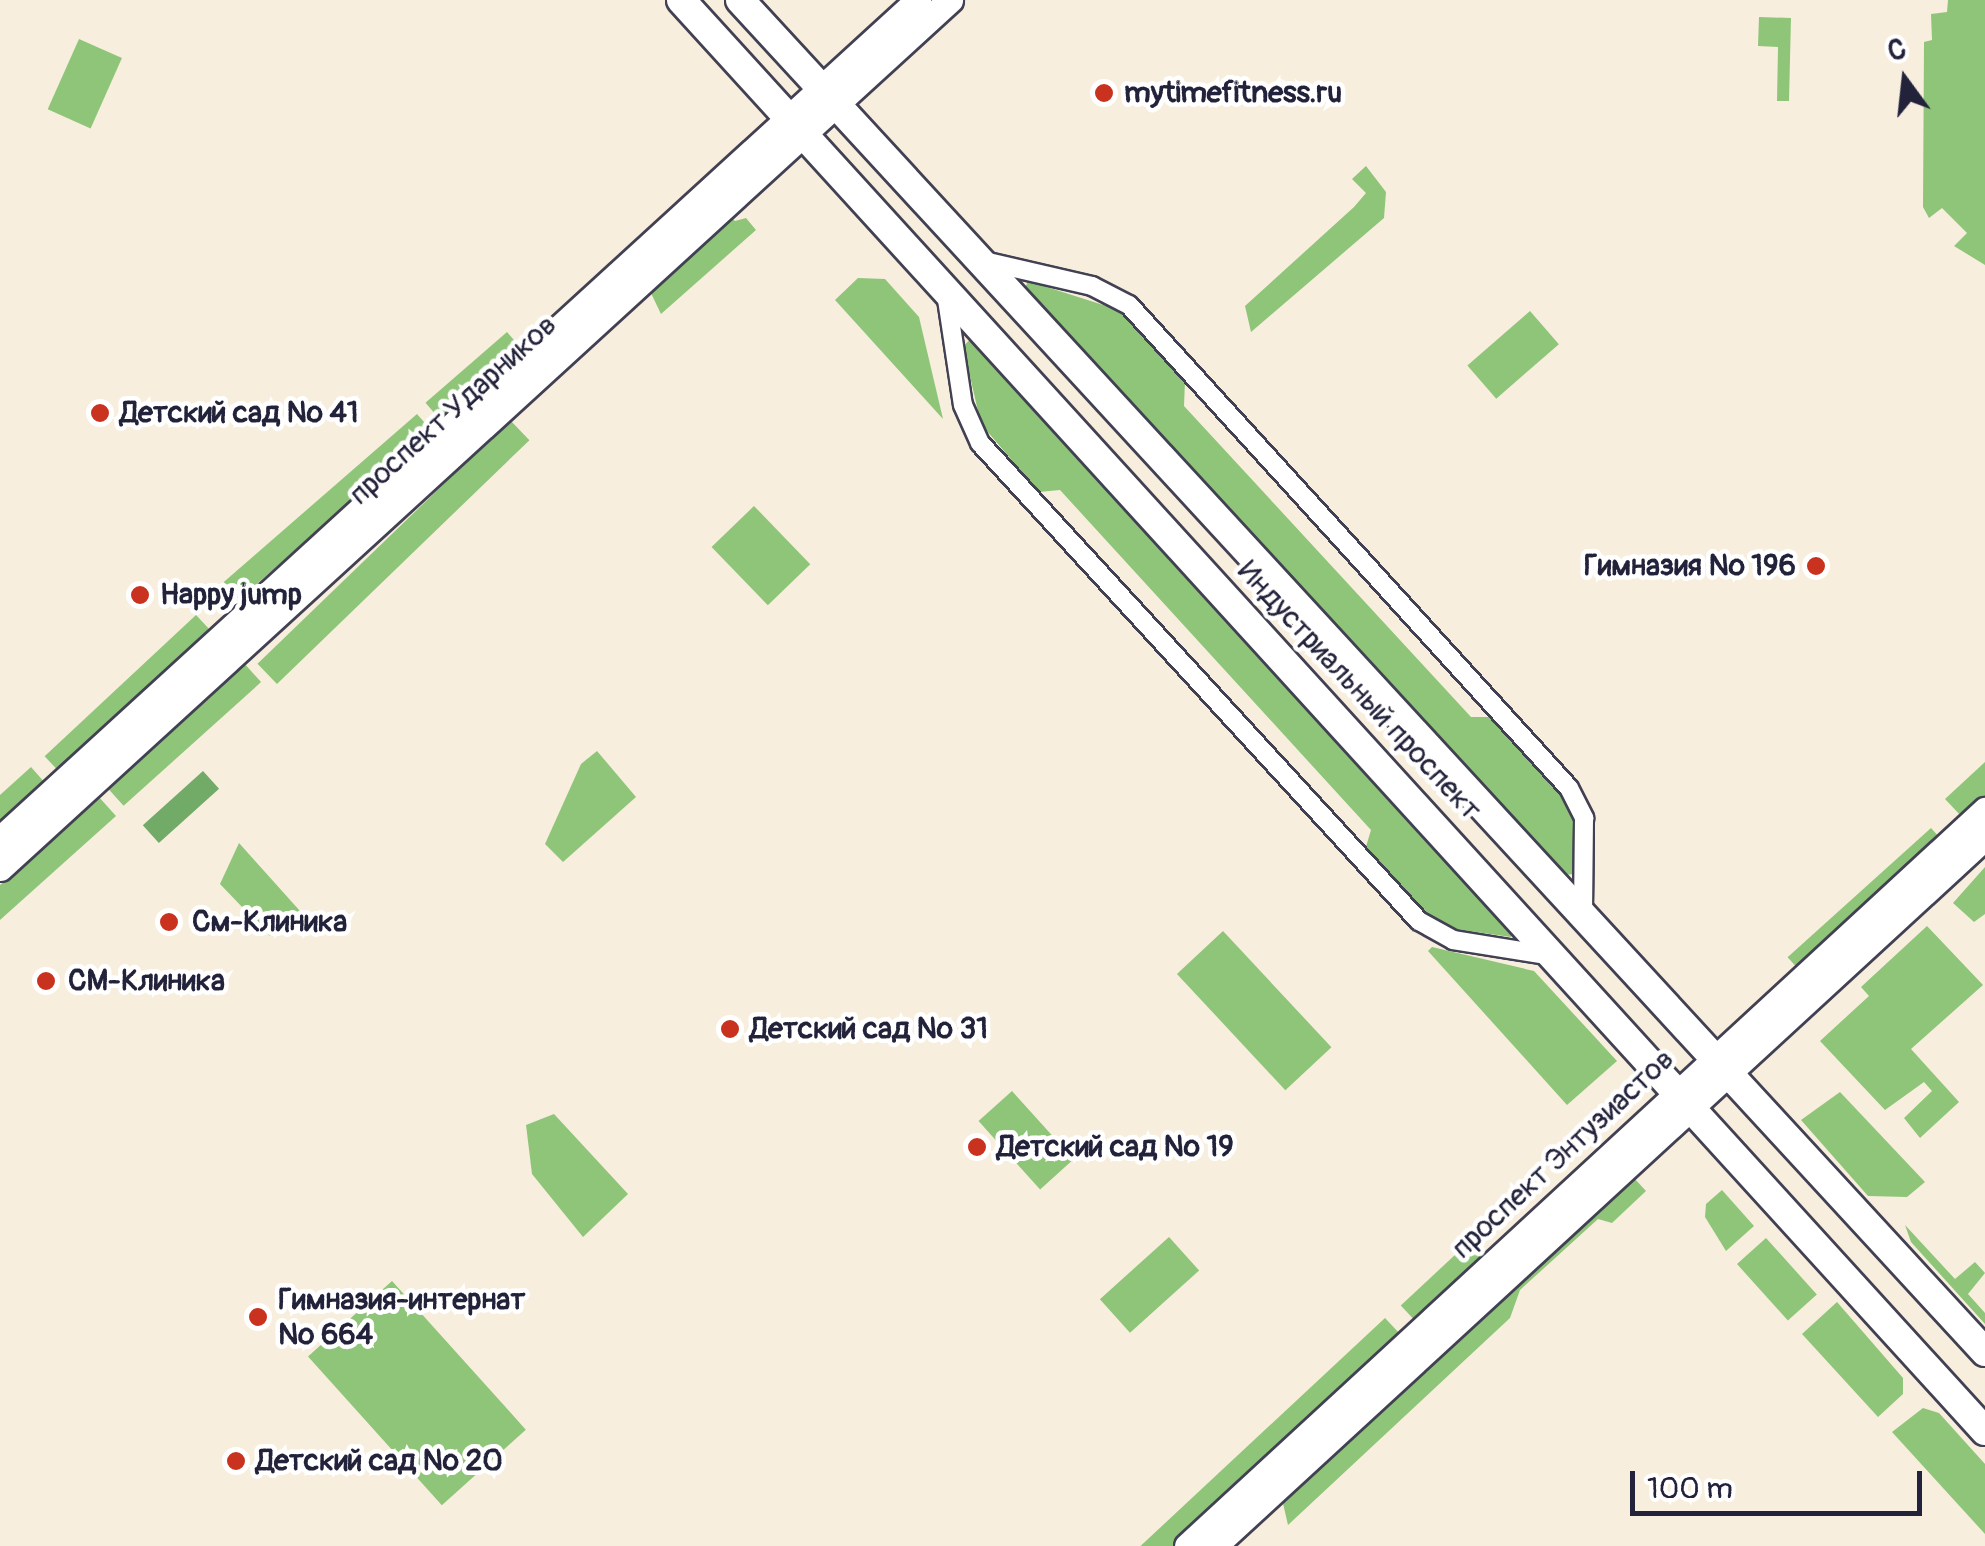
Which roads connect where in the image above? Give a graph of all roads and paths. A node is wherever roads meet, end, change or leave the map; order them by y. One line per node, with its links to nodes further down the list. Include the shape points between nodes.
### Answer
1 (681, 0): 6 (main road, Индустриальный проспект)
2 (740, 0): 5 (main road, Индустриальный проспект)
3 (918, 0): 5 (street, проспект Ударников)
4 (950, 0): 5 (street, проспект Ударников)
5 (828, 96): 6 (street, проспект Ударников); 7 (main road, Индустриальный проспект)
6 (796, 126): 8 (main road, Индустриальный проспект); 11 (street, проспект Ударников); 12 (street, проспект Ударников)
7 (976, 260): 13 (main road, Индустриальный проспект); 13 (street, via 1092,286 1142,320 1569,788 1584,818)
8 (945, 288): 14 (main road, Индустриальный проспект); 14 (street, via 963,405 980,443 1419,921 1453,940)
9 (1985, 810): 15 (street, проспект Энтузиастов)
10 (1985, 837): 15 (street, проспект Энтузиастов)
11 (0, 839)
12 (0, 868)
13 (1582, 922): 15 (main road, Индустриальный проспект)
14 (1559, 958): 16 (main road, Индустриальный проспект)
15 (1724, 1065): 16 (street, проспект Энтузиастов); 17 (main road, Индустриальный проспект)
16 (1684, 1102): 18 (main road, Индустриальный проспект); 19 (street, проспект Энтузиастов); 20 (street, проспект Энтузиастов)
17 (1985, 1352)
18 (1985, 1431)
19 (1186, 1546)
20 (1214, 1546)

